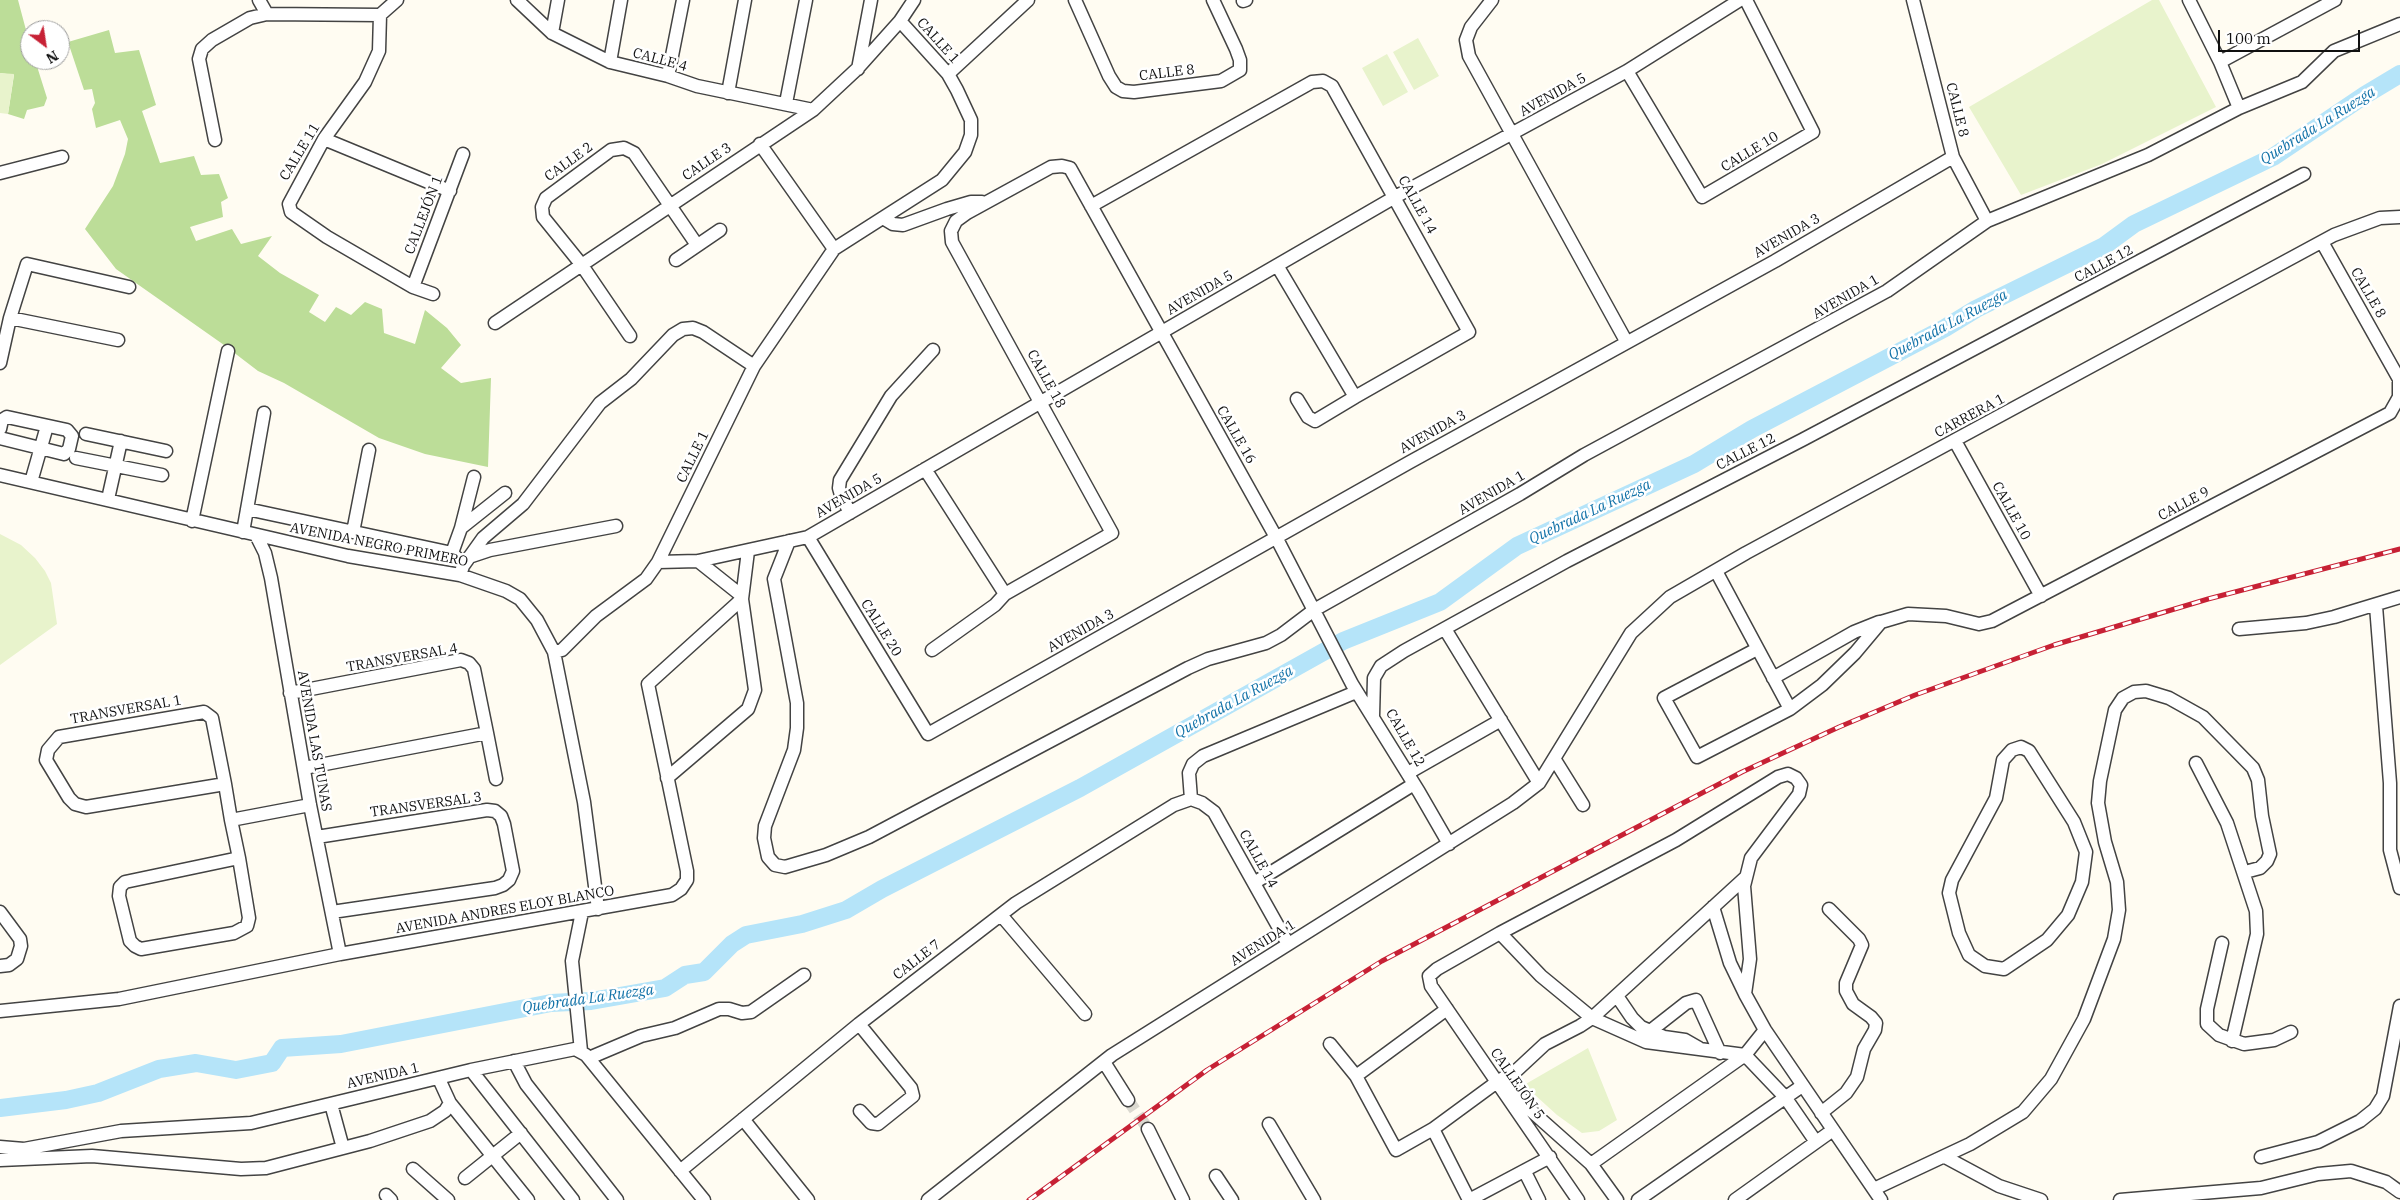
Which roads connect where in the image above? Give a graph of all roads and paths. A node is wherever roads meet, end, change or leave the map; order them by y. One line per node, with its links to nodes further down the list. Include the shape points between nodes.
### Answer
1 (259, 0): 20 (street)
2 (397, 0): 21 (street)
3 (517, 0): 24 (street, CALLE 4)
4 (558, 0): 24 (street)
5 (621, 0): 25 (street)
6 (683, 0): 30 (street)
7 (745, 0): 31 (street)
8 (806, 0): 32 (street)
9 (870, 0): 27 (street)
10 (914, 0): 22 (street, CALLE 3)
11 (1028, 0): 29 (street)
12 (1075, 0): 13 (street, CALLE 8, via 1112,82 1123,91 1134,92 1221,81 1240,70 1236,49)
13 (1213, 0)
14 (1492, 0): 35 (street, via 1471,27 1466,40 1469,56)
15 (1740, 0): 28 (street, AVENIDA 5)
16 (1746, 0): 28 (street, CALLE 10, via 1813,132 1702,198)
17 (1913, 0): 40 (street, CALLE 8)
18 (2189, 0): 26 (street)
19 (2335, 0): 26 (street)
20 (267, 14): 21 (street); 37 (street, via 250,18 202,49 199,59)
21 (380, 15): 36 (street, CALLE 11, via 379,51 369,74)
22 (900, 21): 27 (street, CALLE 3); 29 (street, CALLE 1)
23 (2400, 24): 33 (street, AVENIDA 1, via 2334,51 2302,82)
24 (552, 33): 25 (street, CALLE 4)
25 (610, 62): 30 (street, CALLE 4)
26 (2220, 62): 33 (street)
27 (857, 69): 34 (street, CALLE 3)
28 (1628, 71): 35 (street, AVENIDA 5)
29 (948, 74): 50 (street, CALLE 1, via 971,120 971,135 965,152 942,180)
30 (668, 76): 31 (street, CALLE 4)
31 (728, 93): 32 (street, CALLE 4)
32 (786, 103): 34 (street, CALLE 4)
33 (2239, 108): 51 (street, AVENIDA 1, via 2148,155)
34 (813, 110): 38 (street, CALLE 3)
35 (1513, 134): 45 (street, AVENIDA 5); 67 (street)
36 (324, 139): 44 (street); 60 (street, CALLE 11, via 291,197 291,212)
37 (215, 140)
38 (760, 144): 47 (street, CALLE 3); 55 (street)
39 (463, 154): 44 (street, CALLEJÓN 1)
40 (1953, 156): 51 (street, CALLE 8); 67 (street, AVENIDA 3, via 1775,261)
41 (62, 157): 42 (street)
42 (0, 173)
43 (2304, 174): 118 (street, CALLE 12, via 1566,561)
44 (450, 191): 60 (street, CALLEJÓN 1)
45 (1395, 197): 48 (street, CALLE 14, via 1332,86 1323,81 1312,82); 58 (street, AVENIDA 5); 72 (street, CALLE 14, via 1469,332)
46 (989, 201): 48 (street, CALLE 16, via 1051,167 1062,166 1070,168); 50 (street, via 971,202 904,225 893,224); 74 (street, CALLE 18, via 956,221 951,231 952,242)
47 (670, 205): 54 (street, CALLE 2); 57 (street, CALLE 3); 57 (street, CALLE 2, via 634,153 624,148 611,150 558,187 542,207 544,217)
48 (1091, 206): 64 (street, CALLE 16)
49 (2400, 217): 53 (street, CARRERA 1, via 2380,218)
50 (883, 218): 55 (street, CALLE 1)
51 (1987, 221): 116 (street, AVENIDA 1, via 1879,295 1584,455)
52 (720, 230): 54 (street)
53 (2322, 242): 76 (street, CALLE 8, via 2399,378 2400,397); 82 (street, CARRERA 1)
54 (697, 245): 56 (street)
55 (834, 249): 71 (street, CALLE 1)
56 (676, 260)
57 (581, 264): 63 (street, CALLE 3); 65 (street, CALLE 2)
58 (1278, 266): 64 (street, AVENIDA 5); 72 (street)
59 (129, 287): 62 (street, via 30,263 25,266)
60 (413, 287): 61 (street, CALLE 11)
61 (434, 294)
62 (10, 318): 66 (street); 70 (street)
63 (495, 323)
64 (1160, 333): 74 (street, AVENIDA 5); 103 (street, CALLE 16)
65 (630, 336)
66 (118, 340)
67 (1626, 341): 103 (street, AVENIDA 3)
68 (933, 350): 96 (street, via 891,396 840,480 841,495)
69 (228, 351): 97 (street)
70 (0, 363)
71 (754, 366): 108 (street, CALLE 1); 109 (street, via 693,328 673,335 632,378 600,403 523,504 483,538)
72 (1355, 397): 73 (street, via 1316,421 1308,418)
73 (1297, 399)
74 (1042, 402): 88 (street, AVENIDA 5); 111 (street, CALLE 18, via 1112,533)
75 (264, 413): 95 (street)
76 (2390, 413): 112 (street, CALLE 9)
77 (47, 426): 78 (street, via 7,417 2,420); 83 (street); 83 (street, via 70,432 69,450 64,454)
78 (0, 429)
79 (86, 434): 81 (street)
80 (0, 438): 83 (street)
81 (121, 441): 85 (street); 87 (street)
82 (1955, 441): 110 (street, CARRERA 1); 112 (street, CALLE 10)
83 (40, 448): 92 (street)
84 (369, 450): 100 (street)
85 (166, 451)
86 (76, 458): 87 (street)
87 (115, 466): 89 (street); 94 (street)
88 (925, 469): 96 (street, AVENIDA 5); 111 (street)
89 (162, 475)
90 (0, 476): 92 (street, AVENIDA NEGRO PRIMERO)
91 (474, 477): 99 (street)
92 (31, 482): 94 (street, AVENIDA NEGRO PRIMERO)
93 (505, 493): 99 (street)
94 (108, 499): 97 (street, AVENIDA NEGRO PRIMERO)
95 (247, 509): 100 (street); 101 (street)
96 (850, 513): 102 (street, AVENIDA 5)
97 (192, 521): 101 (street, AVENIDA NEGRO PRIMERO)
98 (616, 526): 109 (street, via 490,550)
99 (461, 528): 106 (street)
100 (353, 532): 106 (street)
101 (249, 534): 109 (street, AVENIDA NEGRO PRIMERO, via 348,556); 125 (street, AVENIDA LAS TUNAS, via 265,554)
102 (808, 537): 104 (street, AVENIDA 5); 131 (street, CALLE 20)
103 (1277, 539): 116 (street, CALLE 16); 131 (street, AVENIDA 3)
104 (789, 541): 105 (street, AVENIDA 5); 116 (street, AVENIDA 1, via 774,579 797,703 797,728 794,750 765,826 764,838 768,857 775,865 785,867 869,837 1188,668 1266,643)
105 (748, 551): 107 (street, AVENIDA 5); 113 (street)
106 (452, 553): 109 (street)
107 (698, 561): 108 (street, AVENIDA 5); 113 (street)
108 (658, 562): 122 (street, CALLE 1, via 646,579 596,616 562,650)
109 (464, 566): 122 (street, AVENIDA NEGRO PRIMERO, via 520,599 537,620)
110 (1716, 571): 120 (street); 126 (street, CARRERA 1, via 1670,597 1647,616 1618,651)
111 (1005, 594): 121 (street, via 995,606)
112 (2041, 596): 117 (street, CALLE 9, via 1992,622 1979,624 1946,616 1908,614)
113 (742, 597): 135 (street, via 755,690 748,709); 135 (street, AVENIDA ANDRES ELOY BLANCO, via 648,684)
114 (2400, 598): 115 (street)
115 (2376, 606): 119 (street, via 2306,623); 152 (street, via 2390,783 2390,850)
116 (1316, 615): 124 (street, CALLE 16)
117 (1881, 622): 123 (street, via 1854,632); 127 (street, via 1855,653)
118 (1446, 628): 128 (street, CALLE 12, via 1381,666 1374,678); 129 (street)
119 (2239, 628)
120 (1757, 649): 123 (street); 127 (street, via 1664,698 1696,757)
121 (932, 650)
122 (554, 652): 154 (street, AVENIDA NEGRO PRIMERO, via 584,802)
123 (1773, 678): 127 (street)
124 (1354, 688): 128 (street, CALLE 16); 140 (street, via 1204,756 1193,764 1188,773)
125 (290, 693): 130 (street, TRANSVERSAL 4, via 461,660 469,662 474,669); 134 (street, AVENIDA LAS TUNAS)
126 (1592, 694): 132 (street, AVENIDA 1)
127 (1790, 709)
128 (1373, 719): 137 (street, CALLE 12)
129 (1501, 720): 137 (street); 138 (street)
130 (487, 733): 134 (street); 136 (street, TRANSVERSAL 4)
131 (928, 734)
132 (1555, 760): 138 (street, AVENIDA 1); 141 (street)
133 (2196, 764): 149 (street, via 2228,823)
134 (304, 768): 142 (street, AVENIDA LAS TUNAS)
135 (666, 778): 154 (street, AVENIDA ANDRES ELOY BLANCO, via 688,871 687,880 672,895)
136 (496, 779)
137 (1411, 779): 145 (street, CALLE 12); 151 (street)
138 (1539, 783): 145 (street, AVENIDA 1, via 1514,803)
139 (225, 784): 139 (street, TRANSVERSAL 1, via 212,718 204,712 60,737 48,750 46,760 69,798 86,807); 143 (street, TRANSVERSAL 1)
140 (1191, 799): 151 (street, CALLE 14, via 1214,812); 159 (street, CALLE 7, via 1174,805 1115,840)
141 (1583, 804)
142 (310, 805): 143 (street); 144 (street, AVENIDA LAS TUNAS)
143 (231, 820): 148 (street, TRANSVERSAL 1)
144 (317, 837): 157 (street, AVENIDA LAS TUNAS); 157 (street, TRANSVERSAL 3, via 487,810 495,811 504,824 513,871 503,885)
145 (1449, 844): 162 (street, AVENIDA 1)
146 (2108, 850): 147 (street); 149 (street, via 2098,792 2115,710 2123,698 2134,692 2146,691 2169,698 2203,717 2253,768 2258,780 2270,854 2260,868); 207 (street, via 2119,910 2114,939 2084,1018 2051,1079 2023,1112)
147 (2086, 852): 147 (street, via 2082,882 2068,915 2047,940 2004,969 1985,966 1969,955 1959,934 1950,893 1952,880 1996,798 2003,760 2012,750 2021,747 2029,751 2074,822)
148 (239, 858): 148 (street, TRANSVERSAL 1, via 249,918 247,926 234,933 141,949 130,941 119,896 120,887 125,882)
149 (2245, 872): 177 (street, via 2256,911 2257,934)
150 (1746, 877): 153 (street); 160 (street, via 1751,858 1799,794 1802,785 1788,774 1676,840); 166 (street, via 1750,959)
151 (1254, 883): 162 (street, CALLE 14)
152 (2400, 888)
153 (1713, 907): 166 (street, via 1730,963); 167 (street)
154 (598, 909): 158 (street, AVENIDA ANDRES ELOY BLANCO)
155 (1829, 910): 195 (street, via 1862,945 1846,990 1853,1004 1876,1023 1876,1030 1864,1050 1857,1077 1846,1093)
156 (0, 912): 164 (street, via 20,939 21,946 17,959 9,966)
157 (332, 912): 163 (street, AVENIDA LAS TUNAS)
158 (582, 912): 163 (street, AVENIDA ANDRES ELOY BLANCO); 181 (street, via 573,948 573,970)
159 (1001, 915): 171 (street); 173 (street, CALLE 7)
160 (1500, 933): 169 (street, CALLEJÓN 5, via 1429,976 1430,986); 172 (street, via 1541,976)
161 (2222, 943): 177 (street, via 2206,1018 2212,1029)
162 (1288, 944): 184 (street, AVENIDA 1)
163 (340, 954): 170 (street, AVENIDA ANDRES ELOY BLANCO, via 119,999)
164 (0, 966)
165 (804, 975): 181 (street, AVENIDA 1, via 751,1012 719,1009 675,1028)
166 (1745, 994): 174 (street)
167 (1617, 996): 172 (street); 175 (street)
168 (2400, 1006): 208 (street, via 2383,1096 2374,1109 2360,1121 2325,1139)
169 (1447, 1008): 186 (street); 188 (street, CALLEJÓN 5)
170 (0, 1011)
171 (1085, 1014)
172 (1592, 1018): 175 (street); 188 (street, via 1545,1044 1523,1065)
173 (859, 1024): 194 (street, via 911,1088 913,1096 878,1124 871,1123); 196 (street, CALLE 7)
174 (1765, 1030): 182 (street); 189 (street)
175 (1641, 1032): 178 (street); 178 (street, via 1646,1042); 180 (street, via 1696,1000)
176 (2291, 1032): 177 (street, via 2260,1043)
177 (2232, 1041)
178 (1677, 1043): 180 (street)
179 (1330, 1044): 186 (street)
180 (1720, 1053): 182 (street)
181 (585, 1055): 183 (street, AVENIDA 1, via 569,1050); 212 (street)
182 (1745, 1055): 190 (street); 210 (street)
183 (514, 1061): 185 (street, AVENIDA 1); 221 (street, via 526,1084)
184 (1104, 1062): 191 (street); 224 (street, AVENIDA 1)
185 (471, 1070): 187 (street, AVENIDA 1); 201 (street)
186 (1356, 1076): 199 (street, via 1396,1150)
187 (439, 1078): 192 (street); 193 (street, AVENIDA 1)
188 (1501, 1079): 199 (street); 206 (street, CALLEJÓN 5); 210 (street, via 1528,1108)
189 (1802, 1086): 190 (street); 195 (street)
190 (1785, 1097): 202 (street); 232 (street)
191 (1128, 1100)
192 (450, 1102): 204 (street, via 445,1111 430,1121); 205 (street)
193 (331, 1104): 203 (street, AVENIDA 1, via 251,1123 121,1131 24,1148); 204 (street)
194 (860, 1111)
195 (1821, 1113): 200 (street)
196 (743, 1119): 212 (street, CALLE 7); 223 (street)
197 (1269, 1124): 227 (street)
198 (1148, 1129): 225 (street)
199 (1433, 1129): 228 (street)
200 (1833, 1130): 202 (street); 217 (street)
201 (522, 1133): 205 (street); 220 (street)
202 (1816, 1142): 233 (street)
203 (0, 1147)
204 (343, 1148): 209 (street, via 253,1170 92,1156)
205 (492, 1157): 215 (street); 219 (street)
206 (1550, 1157): 213 (street); 230 (street, CALLEJÓN 5)
207 (1945, 1157): 217 (street); 234 (street, via 1999,1186)
208 (2261, 1157)
209 (0, 1160)
210 (1591, 1164): 231 (street)
211 (414, 1169): 218 (street)
212 (680, 1171): 222 (street)
213 (1525, 1172): 228 (street); 229 (street)
214 (1216, 1176): 226 (street)
215 (465, 1178)
216 (2400, 1192): 235 (street, via 2386,1182 2351,1171 2318,1174 2261,1188)
217 (1878, 1195)
218 (448, 1200)
219 (528, 1200)
220 (573, 1200)
221 (617, 1200)
222 (704, 1200)
223 (808, 1200)
224 (928, 1200)
225 (1183, 1200)
226 (1232, 1200)
227 (1314, 1200)
228 (1469, 1200)
229 (1539, 1200)
230 (1578, 1200)
231 (1617, 1200)
232 (1638, 1200)
233 (1735, 1200)
234 (2041, 1200)
235 (2120, 1200)

